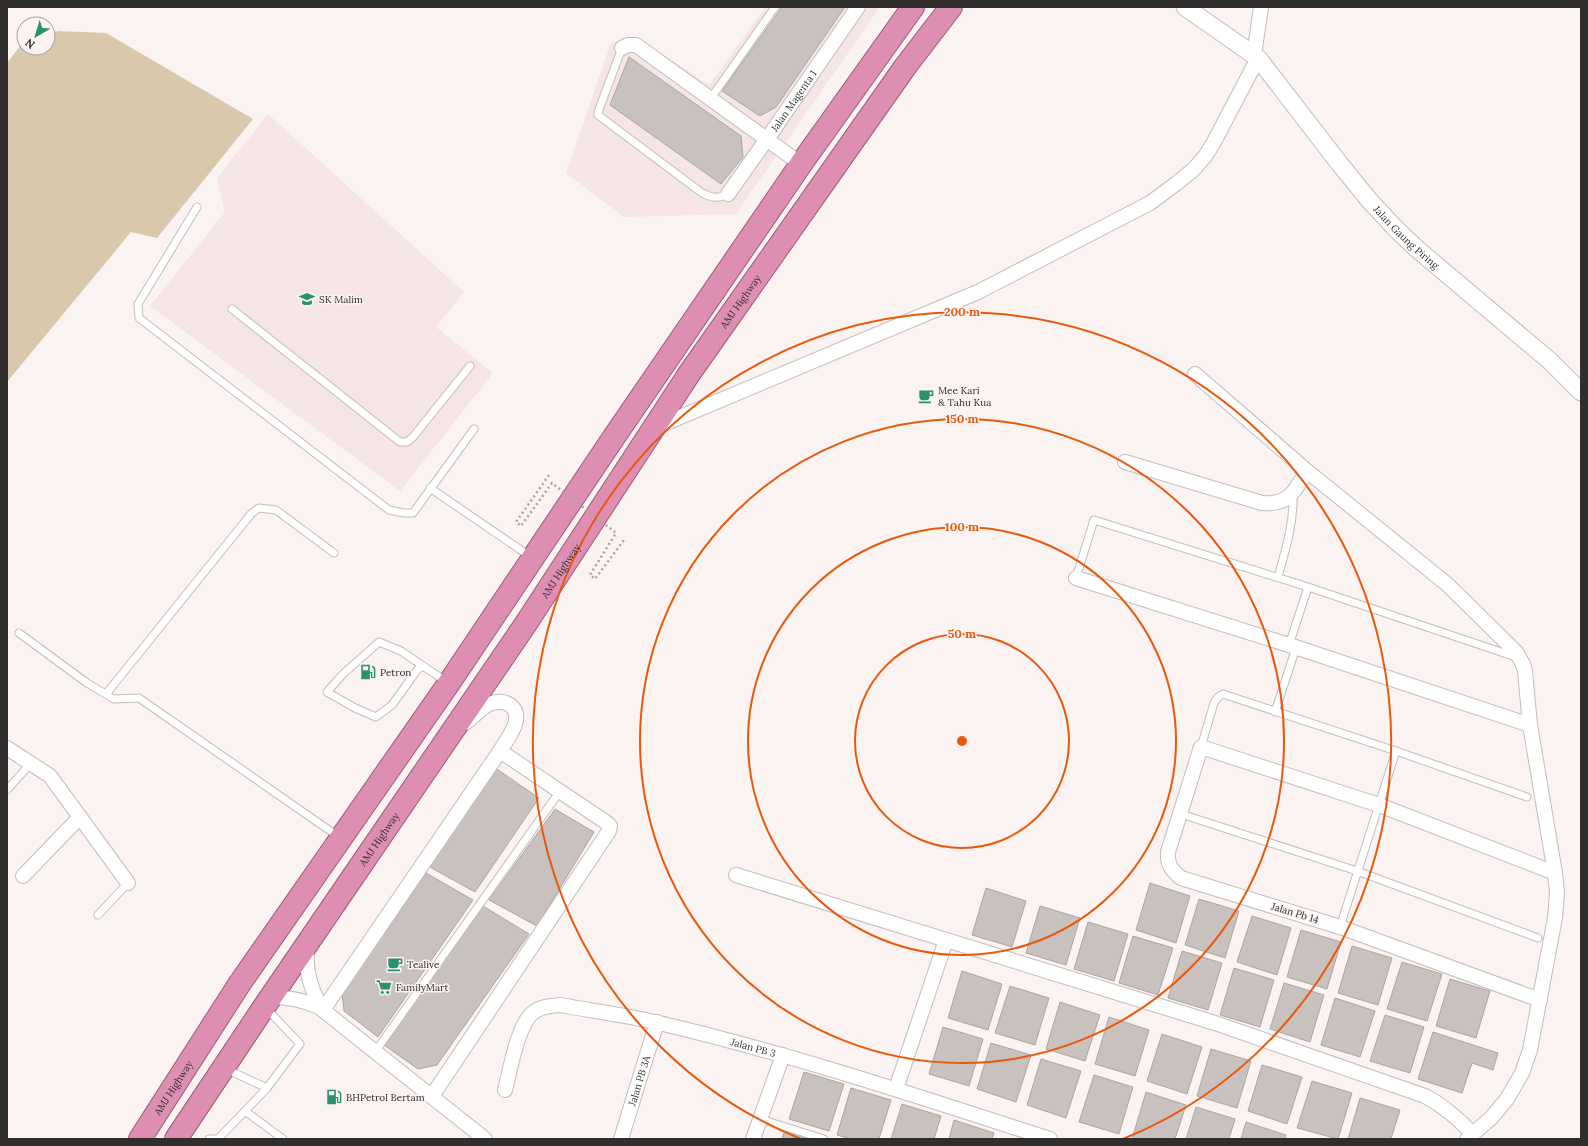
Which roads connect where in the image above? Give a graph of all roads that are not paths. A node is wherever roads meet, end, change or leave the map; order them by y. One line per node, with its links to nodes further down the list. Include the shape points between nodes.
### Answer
1 (775, 7): 9 (lane)
2 (858, 7): 10 (street, Jalan Magenta 1)
3 (913, 7): 11 (highway, AMJ Highway)
4 (951, 7): 18 (highway, AMJ Highway, via 905,67 778,246)
5 (1186, 7): 8 (street, Jalan Gaung Piring)
6 (1261, 7): 8 (street)
7 (622, 48): 9 (street, via 636,45); 12 (lane, via 598,116 702,193 712,198)
8 (1256, 57): 17 (street, Jalan Gaung Piring, via 1369,200 1396,229 1550,361); 18 (street, via 1206,155 1177,184 1150,203 978,292)
9 (711, 98): 10 (street)
10 (767, 139): 11 (street); 12 (street, Jalan Magenta 1)
11 (801, 164): 25 (highway, AMJ Highway)
12 (728, 194)
13 (197, 207): 22 (lane, via 138,304 139,318 389,510 413,513)
14 (232, 309): 15 (lane, via 400,442 407,442 413,437)
15 (470, 366)
16 (1195, 374): 21 (street)
17 (1581, 392)
18 (654, 428): 36 (highway, AMJ Highway)
19 (474, 429): 22 (lane)
20 (1125, 462): 23 (street, via 1262,503 1279,502)
21 (1307, 471): 23 (street); 31 (street, via 1448,585 1510,645)
22 (430, 488): 25 (lane)
23 (1293, 493): 26 (lane, via 1294,512)
24 (334, 553): 34 (lane, via 276,510 259,508 251,514)
25 (532, 559): 33 (highway, AMJ Highway)
26 (1278, 577): 27 (lane, via 1094,520); 28 (lane)
27 (1076, 578): 30 (street)
28 (1308, 587): 30 (lane); 31 (lane)
29 (19, 633): 34 (lane)
30 (1292, 646): 35 (lane); 37 (street)
31 (1520, 658): 37 (street, via 1525,671)
32 (423, 666): 32 (lane, via 418,669 392,705 376,717 327,692 379,642 401,651); 33 (lane)
33 (448, 683): 49 (highway, AMJ Highway)
34 (106, 694): 49 (lane, via 114,698 139,698)
35 (1275, 712): 38 (lane, via 1223,694 1214,703); 41 (lane)
36 (458, 723): 40 (street, via 471,720 484,707 497,701 511,706 516,712 517,719); 59 (highway, AMJ Highway)
37 (1530, 725): 51 (street)
38 (1201, 747): 46 (street); 47 (street, Jalan Pb 14)
39 (7, 748): 42 (street)
40 (500, 751): 44 (street); 62 (street)
41 (1396, 751): 45 (lane); 46 (lane)
42 (31, 763): 43 (lane); 48 (street, via 50,776)
43 (7, 790)
44 (560, 791): 64 (lane); 70 (street, via 607,823 610,826 609,831)
45 (1527, 797)
46 (1379, 805): 50 (lane); 51 (street)
47 (1181, 814): 50 (lane); 56 (street, Jalan Pb 14, via 1167,860 1172,870 1181,878)
48 (80, 817): 53 (street); 54 (street)
49 (341, 838): 75 (highway, AMJ Highway, via 240,983)
50 (1357, 871): 56 (lane); 57 (lane)
51 (1555, 873): 60 (street, via 1555,918)
52 (736, 875): 58 (street)
53 (24, 876)
54 (128, 883): 55 (lane)
55 (98, 915)
56 (1340, 927): 60 (street, Jalan Pb 14)
57 (1538, 938)
58 (946, 940): 68 (street); 74 (street, via 1218,1024 1425,1096 1453,1113)
59 (307, 943): 61 (highway, AMJ Highway); 62 (street, via 310,985)
60 (1540, 1000): 74 (street, via 1530,1050 1522,1073 1507,1099 1491,1118)
61 (267, 1002): 62 (street, via 300,1000); 66 (highway, AMJ Highway); 67 (lane, via 300,1044)
62 (323, 1010): 64 (street)
63 (657, 1022): 65 (street, Jalan PB 3); 69 (street, Jalan PB 3, via 560,1005 544,1006 532,1013 522,1025); 82 (street, Jalan PB 3A)
64 (375, 1052): 70 (street)
65 (783, 1055): 68 (street, Jalan PB 3); 72 (street)
66 (223, 1068): 67 (lane); 76 (highway, AMJ Highway)
67 (266, 1088): 71 (lane)
68 (896, 1089): 85 (street, Jalan PB 3)
69 (505, 1090)
70 (432, 1096): 81 (street)
71 (245, 1111): 73 (lane); 78 (lane)
72 (760, 1119): 83 (street); 84 (lane)
73 (273, 1132): 79 (lane); 80 (lane)
74 (1470, 1136)
75 (140, 1139)
76 (176, 1139)
77 (209, 1139): 78 (lane)
78 (218, 1139)
79 (268, 1139)
80 (282, 1139)
81 (485, 1139)
82 (621, 1139)
83 (753, 1139)
84 (824, 1139)
85 (1050, 1139)

